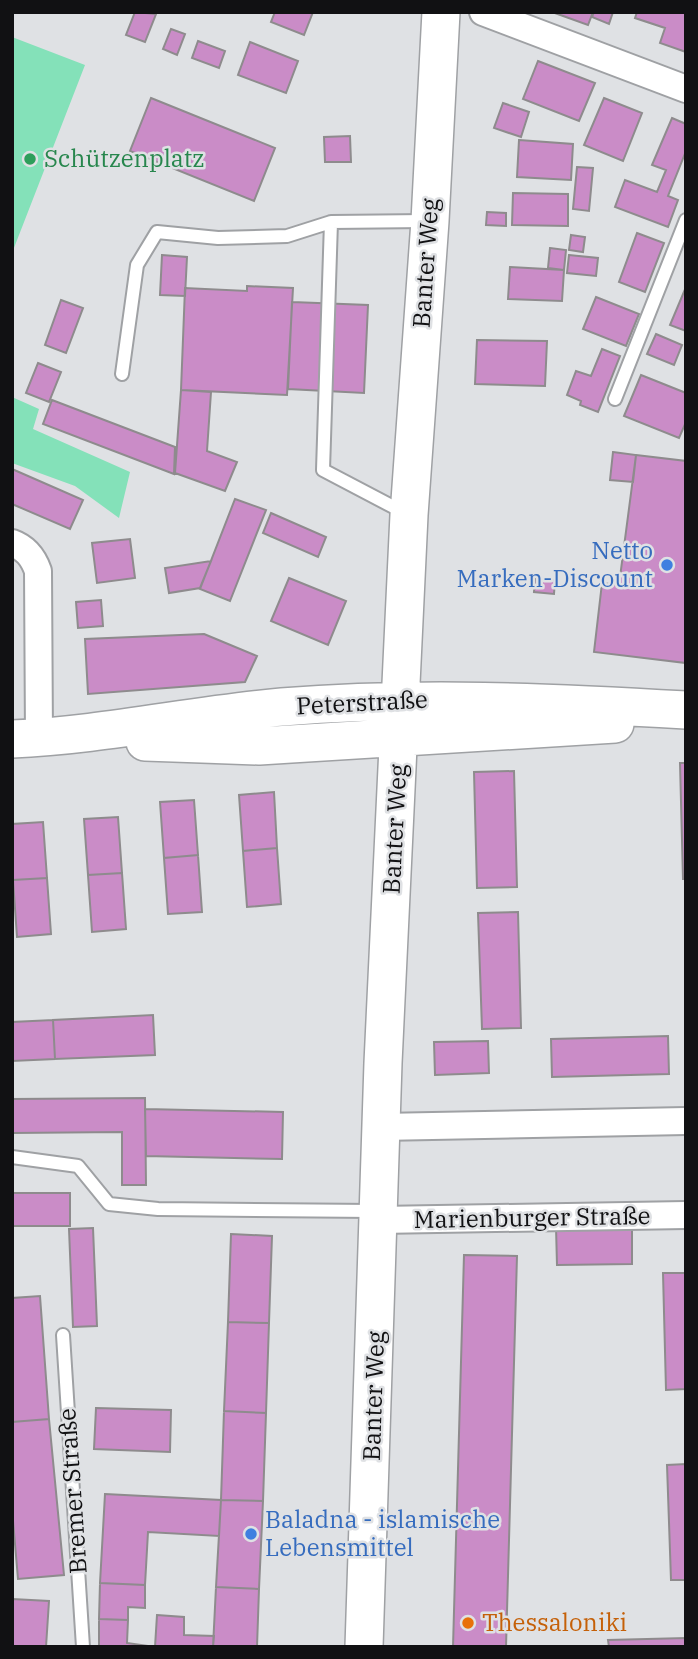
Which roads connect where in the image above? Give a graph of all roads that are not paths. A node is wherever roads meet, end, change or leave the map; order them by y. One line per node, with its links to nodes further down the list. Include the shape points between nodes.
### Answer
1 (440, 12): 5 (main road, Banter Weg)
2 (483, 12): 3 (street)
3 (686, 89)
4 (686, 220): 8 (lane)
5 (430, 221): 6 (lane); 9 (main road, Banter Weg)
6 (331, 222): 7 (lane, via 287,236 218,238 157,232 137,265); 9 (lane, via 323,470)
7 (122, 374)
8 (615, 399)
9 (409, 515): 11 (main road, Banter Weg)
10 (12, 543): 15 (street, via 22,547 38,571)
11 (401, 699): 12 (main road, Peterstraße); 14 (main road, Banter Weg); 15 (main road, Peterstraße, via 280,707)
12 (686, 710)
13 (686, 719): 14 (main road, Peterstraße, via 515,733)
14 (400, 736): 15 (main road, Peterstraße, via 259,747); 17 (main road, Banter Weg)
15 (26, 739)
16 (686, 1121): 17 (street)
17 (381, 1127): 19 (main road, Banter Weg)
18 (12, 1157): 19 (lane, via 78,1166 109,1204)
19 (379, 1215): 20 (street, Marienburger Straße); 23 (main road, Banter Weg)
20 (686, 1215)
21 (63, 1335): 22 (lane, Bremer Straße)
22 (83, 1647)
23 (364, 1647)

